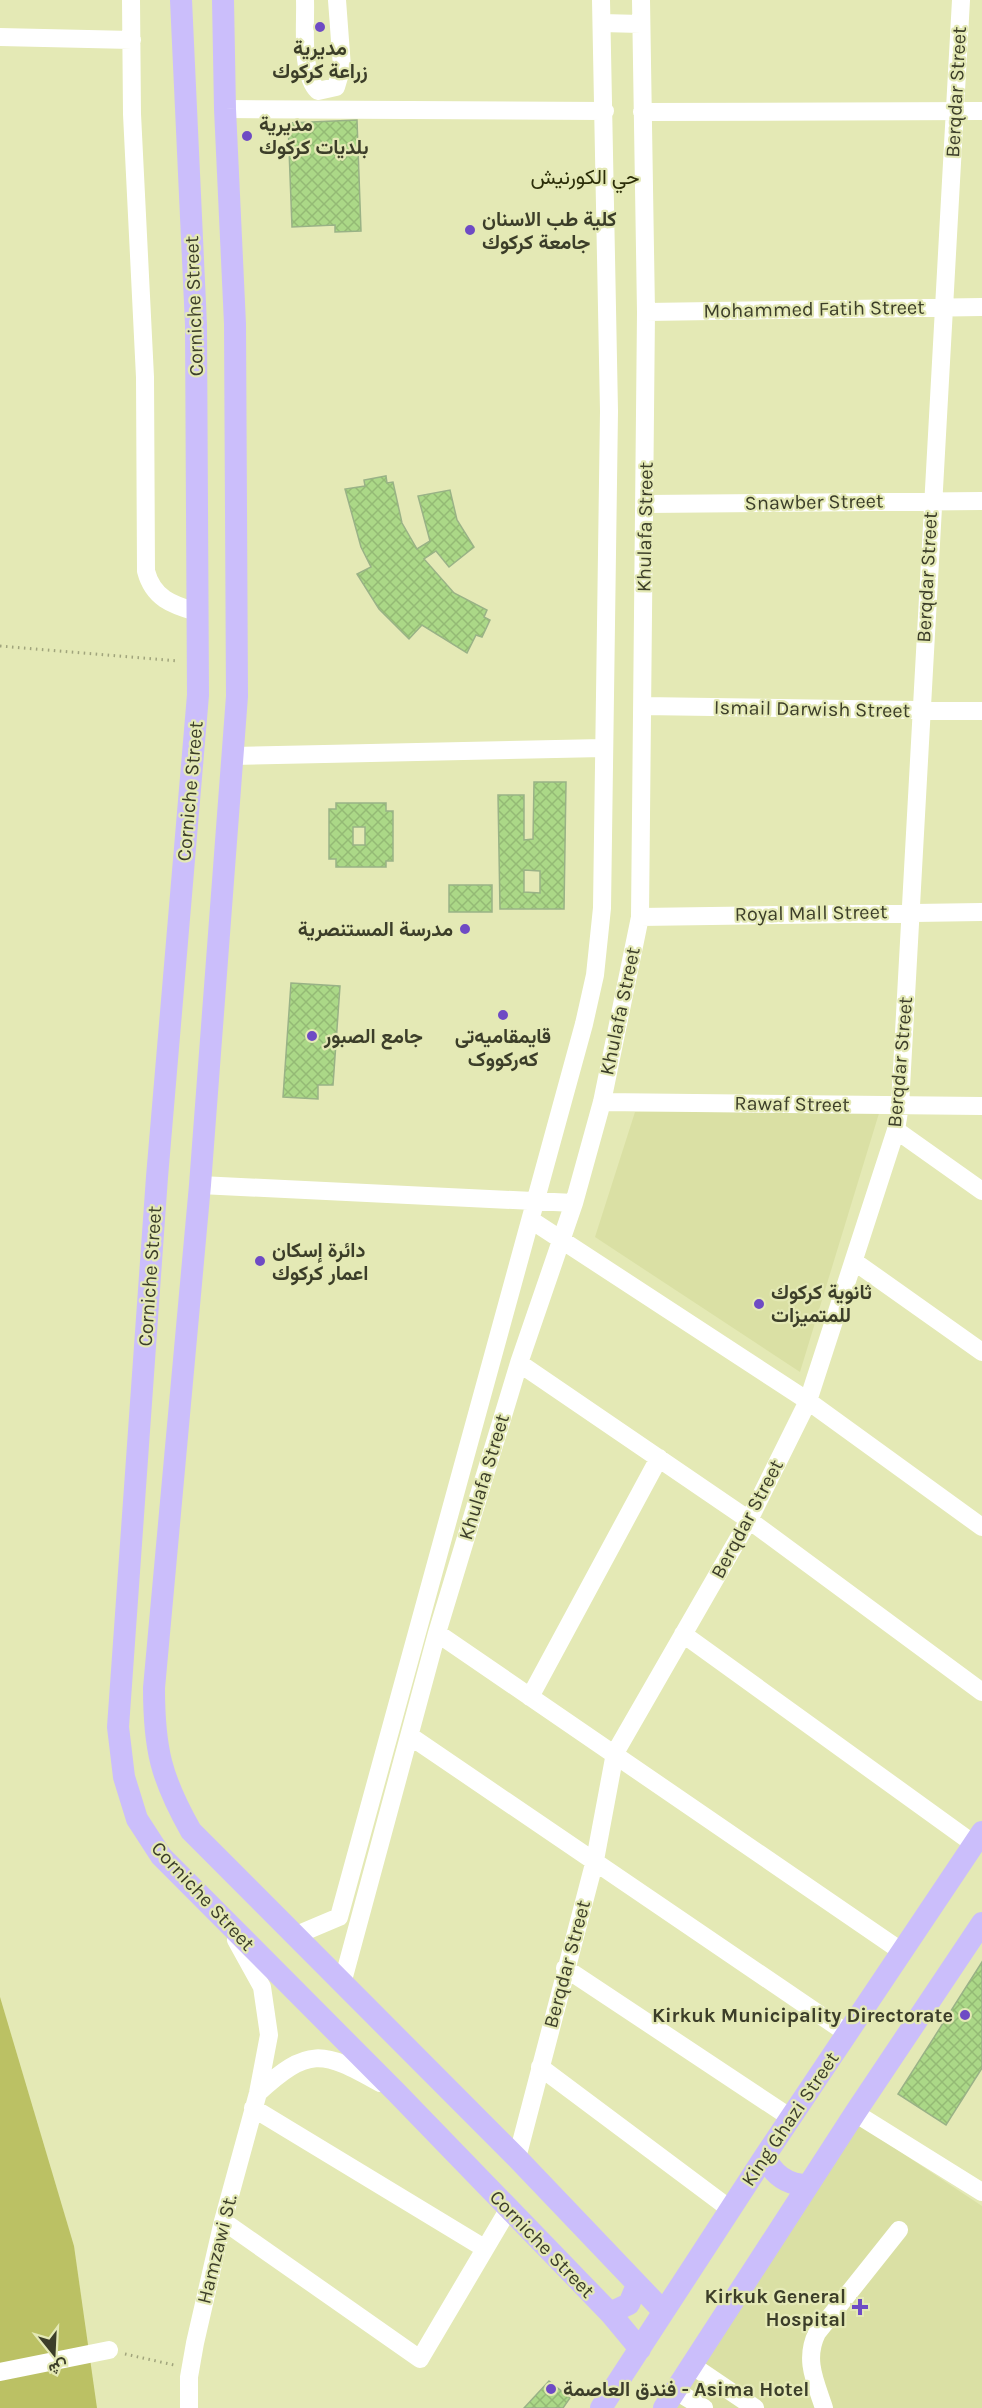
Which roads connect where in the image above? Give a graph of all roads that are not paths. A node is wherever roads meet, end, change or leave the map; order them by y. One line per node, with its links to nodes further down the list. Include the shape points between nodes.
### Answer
1 (131, 0): 12 (street)
2 (181, 0): 22 (main road, Corniche Street)
3 (223, 0): 13 (main road, Corniche Street)
4 (305, 0): 5 (street, via 307,71 318,91 336,87 340,78)
5 (337, 0)
6 (601, 0): 9 (street)
7 (641, 0): 10 (street, Khulafa Street)
8 (961, 0): 15 (street, Berqdar Street)
9 (602, 23): 10 (street); 14 (street)
10 (641, 24): 17 (street, Khulafa Street)
11 (0, 37): 12 (street)
12 (132, 40): 28 (street, via 145,377 146,571 150,587 175,606)
13 (225, 109): 14 (street); 21 (main road, Corniche Street)
14 (605, 111): 32 (street, via 609,411)
15 (954, 111): 16 (street); 17 (street); 18 (street, Berqdar Street)
16 (982, 111)
17 (642, 112): 20 (street, Khulafa Street)
18 (944, 307): 19 (street, Mohammed Fatih Street); 20 (street, Mohammed Fatih Street); 25 (street, Berqdar Street)
19 (982, 307)
20 (646, 312): 27 (street, Khulafa Street)
21 (236, 423): 22 (main road); 24 (main road, Corniche Street)
22 (197, 425): 23 (main road, Corniche Street)
23 (197, 487): 24 (main road); 28 (main road, Corniche Street)
24 (236, 487): 33 (main road, Corniche Street, via 237,696)
25 (931, 501): 26 (street, Snawber Street); 27 (street, Snawber Street); 30 (street, Berqdar Street)
26 (982, 501)
27 (645, 504): 29 (street, Khulafa Street)
28 (197, 612): 54 (main road, Corniche Street, via 198,695)
29 (643, 705): 30 (street, Ismail Darwish Street); 36 (street, Khulafa Street)
30 (920, 711): 31 (street, Ismail Darwish Street); 34 (street, Berqdar Street)
31 (982, 711)
32 (603, 748): 33 (street); 43 (street, via 603,908 595,975)
33 (232, 756): 41 (main road, Corniche Street)
34 (910, 911): 35 (street, Royal Mall Street); 36 (street, Royal Mall Street); 38 (street, Berqdar Street)
35 (982, 912)
36 (640, 917): 37 (street, Khulafa Street)
37 (602, 1102): 38 (street, Rawaf Street); 44 (street, Khulafa Street)
38 (900, 1106): 39 (street, Rawaf Street); 40 (street, Berqdar Street)
39 (982, 1106)
40 (896, 1130): 42 (street); 47 (street, Berqdar Street)
41 (200, 1185): 43 (street); 55 (main road, Corniche Street)
42 (982, 1191)
43 (537, 1200): 44 (street); 45 (street)
44 (574, 1203): 46 (street, Khulafa Street)
45 (531, 1220): 46 (street); 66 (street, via 339,1917)
46 (561, 1238): 49 (street, Khulafa Street); 50 (street)
47 (855, 1262): 48 (street); 50 (street, Berqdar Street)
48 (982, 1352)
49 (519, 1363): 51 (street); 56 (street, Khulafa Street)
50 (808, 1401): 52 (street, Berqdar Street); 53 (street)
51 (659, 1458): 52 (street); 59 (street)
52 (749, 1521): 57 (street, Berqdar Street); 58 (street)
53 (982, 1527)
54 (130, 1552): 55 (main road); 64 (main road, Corniche Street, via 118,1728 124,1777 137,1819 161,1856)
55 (165, 1554): 66 (main road, Corniche Street, via 154,1688 154,1734 164,1779 191,1831)
56 (437, 1632): 59 (street); 60 (street, Khulafa Street)
57 (683, 1634): 61 (street, Berqdar Street); 62 (street)
58 (982, 1692)
59 (530, 1697): 61 (street)
60 (410, 1736): 63 (street); 69 (street, Khulafa Street)
61 (615, 1753): 63 (street, Berqdar Street); 67 (street)
62 (978, 1838): 67 (main road, King Ghazi Street)
63 (595, 1860): 68 (street, Berqdar Street); 70 (street)
64 (220, 1916): 72 (main road, Corniche Street); 73 (street, Hamzawi St., via 256,1972 266,2001 269,2035)
65 (982, 1923): 74 (main road)
66 (294, 1936): 69 (main road, Corniche Street)
67 (901, 1952): 70 (main road, King Ghazi Street)
68 (565, 1968): 71 (street, Berqdar Street); 75 (street)
69 (342, 1984): 77 (main road, Corniche Street)
70 (848, 2034): 75 (main road, King Ghazi Street)
71 (540, 2067): 77 (street, Berqdar Street); 80 (street)
72 (396, 2092): 73 (street, via 336,2060 318,2058 302,2060 284,2069); 81 (main road, Corniche Street)
73 (255, 2101): 82 (street, Hamzawi St.); 84 (street)
74 (855, 2113): 78 (main road); 79 (street)
75 (791, 2118): 76 (main road, King Ghazi Street)
76 (765, 2156): 78 (main road, via 781,2178); 80 (main road, King Ghazi Street)
77 (517, 2158): 85 (main road, Corniche Street)
78 (808, 2185): 90 (main road)
79 (982, 2192)
80 (730, 2209): 86 (main road, King Ghazi Street)
81 (508, 2210): 84 (street); 87 (main road, Corniche Street)
82 (222, 2221): 84 (street, via 420,2359); 93 (street, Hamzawi St., via 190,2368)
83 (899, 2230): 97 (street, via 817,2333 810,2348)
84 (484, 2248)
85 (637, 2285): 86 (main road, Corniche Street); 87 (main road, via 629,2304)
86 (663, 2311): 88 (main road, King Ghazi Street)
87 (610, 2313): 88 (main road, Corniche Street)
88 (640, 2349): 94 (main road, King Ghazi Street)
89 (109, 2350): 91 (street)
90 (693, 2366): 92 (main road); 96 (street)
91 (0, 2372)
92 (670, 2399): 95 (street)
93 (189, 2408)
94 (601, 2408)
95 (704, 2408)
96 (755, 2408)
97 (824, 2408)

